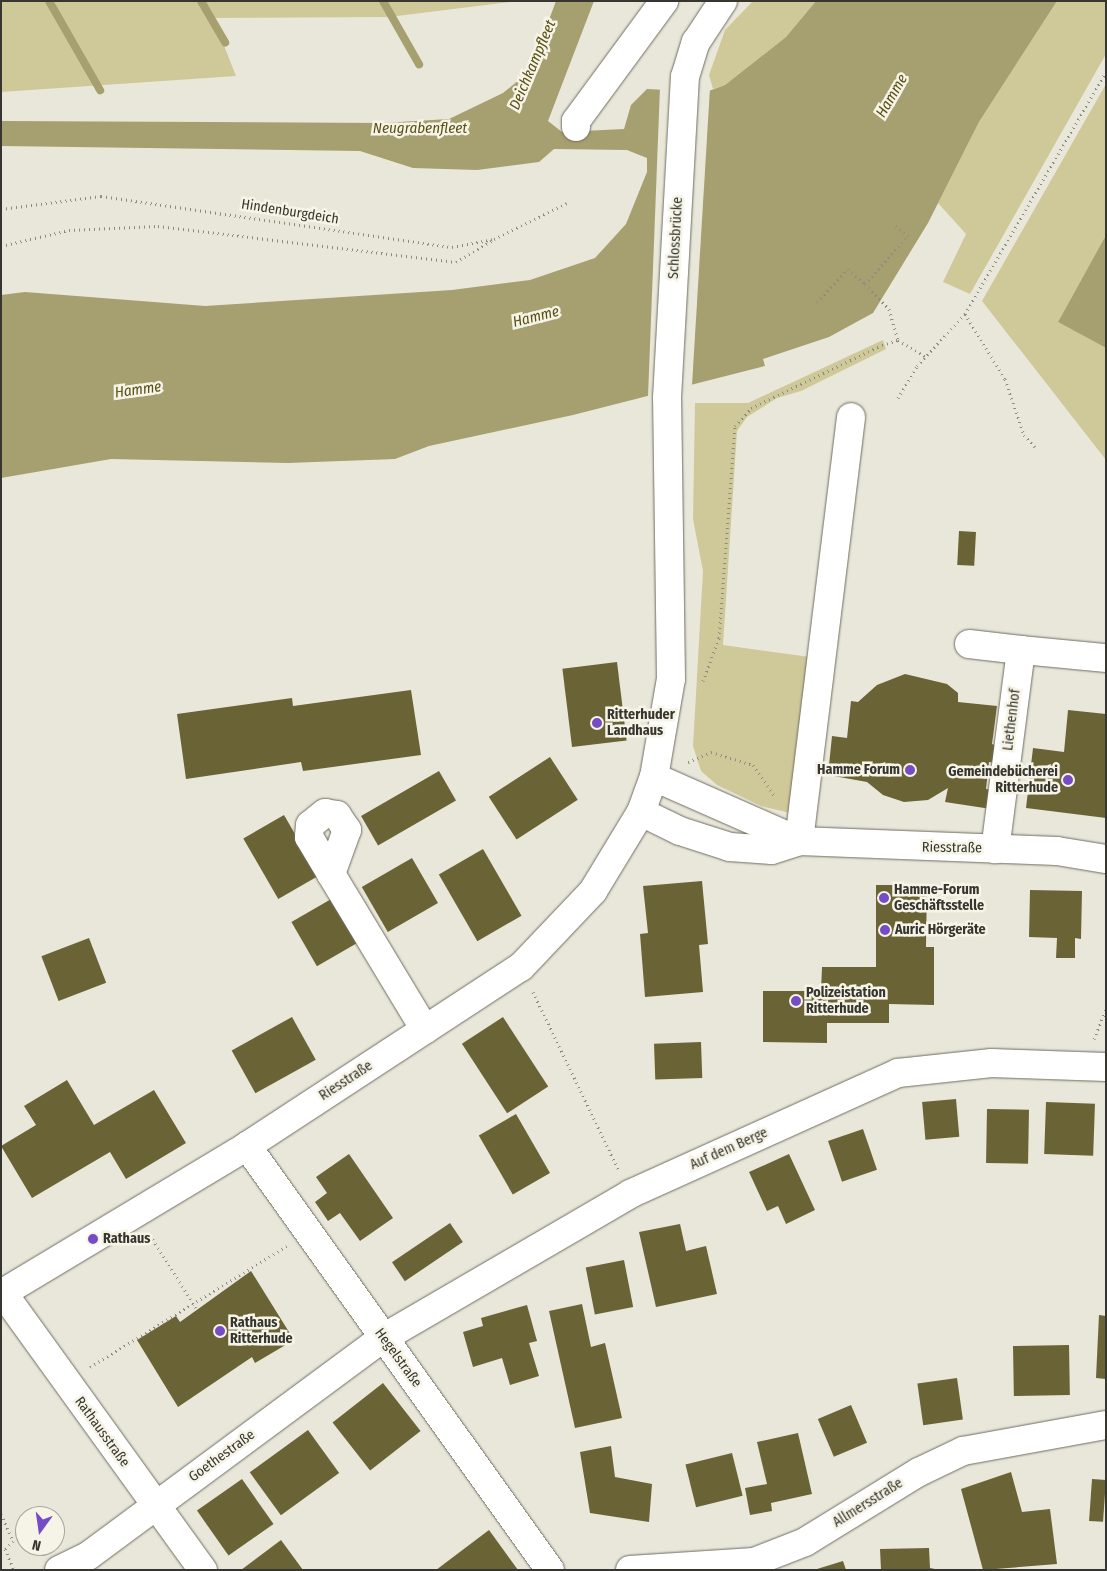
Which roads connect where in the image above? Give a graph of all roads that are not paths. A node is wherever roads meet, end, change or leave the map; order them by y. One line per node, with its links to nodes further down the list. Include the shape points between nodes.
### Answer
1 (664, 1): 3 (street, via 576,121)
2 (723, 1): 8 (street, Schlossbrücke, via 696,42 685,77 667,398 671,679)
3 (576, 127)
4 (851, 417): 10 (street)
5 (969, 644): 6 (street)
6 (1021, 650): 7 (street); 11 (street, Liethenhof)
7 (1106, 658)
8 (654, 778): 9 (street, Riesstraße); 10 (street, Riesstraße)
9 (641, 812): 10 (street, Riesstraße, via 680,831 730,847 772,850); 14 (street, Riesstraße, via 593,891 520,967)
10 (799, 841): 11 (street, Riesstraße)
11 (995, 849): 12 (street, Riesstraße)
12 (1106, 859)
13 (331, 874): 14 (street)
14 (424, 1030): 16 (street, Riesstraße)
15 (1096, 1065): 18 (street, Auf dem Berge, via 991,1063 898,1073 630,1194)
16 (247, 1146): 17 (street, Riesstraße); 18 (street, Hegelstraße)
17 (2, 1294): 20 (street, Rathausstraße)
18 (383, 1338): 20 (street, Goethestraße); 23 (street, Hegelstraße)
19 (1106, 1425): 24 (street, Allmersstraße, via 963,1450 919,1472 806,1542 754,1562)
20 (154, 1505): 21 (street, Goethestraße, via 88,1556); 22 (street, Rathausstraße)
21 (59, 1570)
22 (203, 1570)
23 (550, 1570)
24 (630, 1570)

